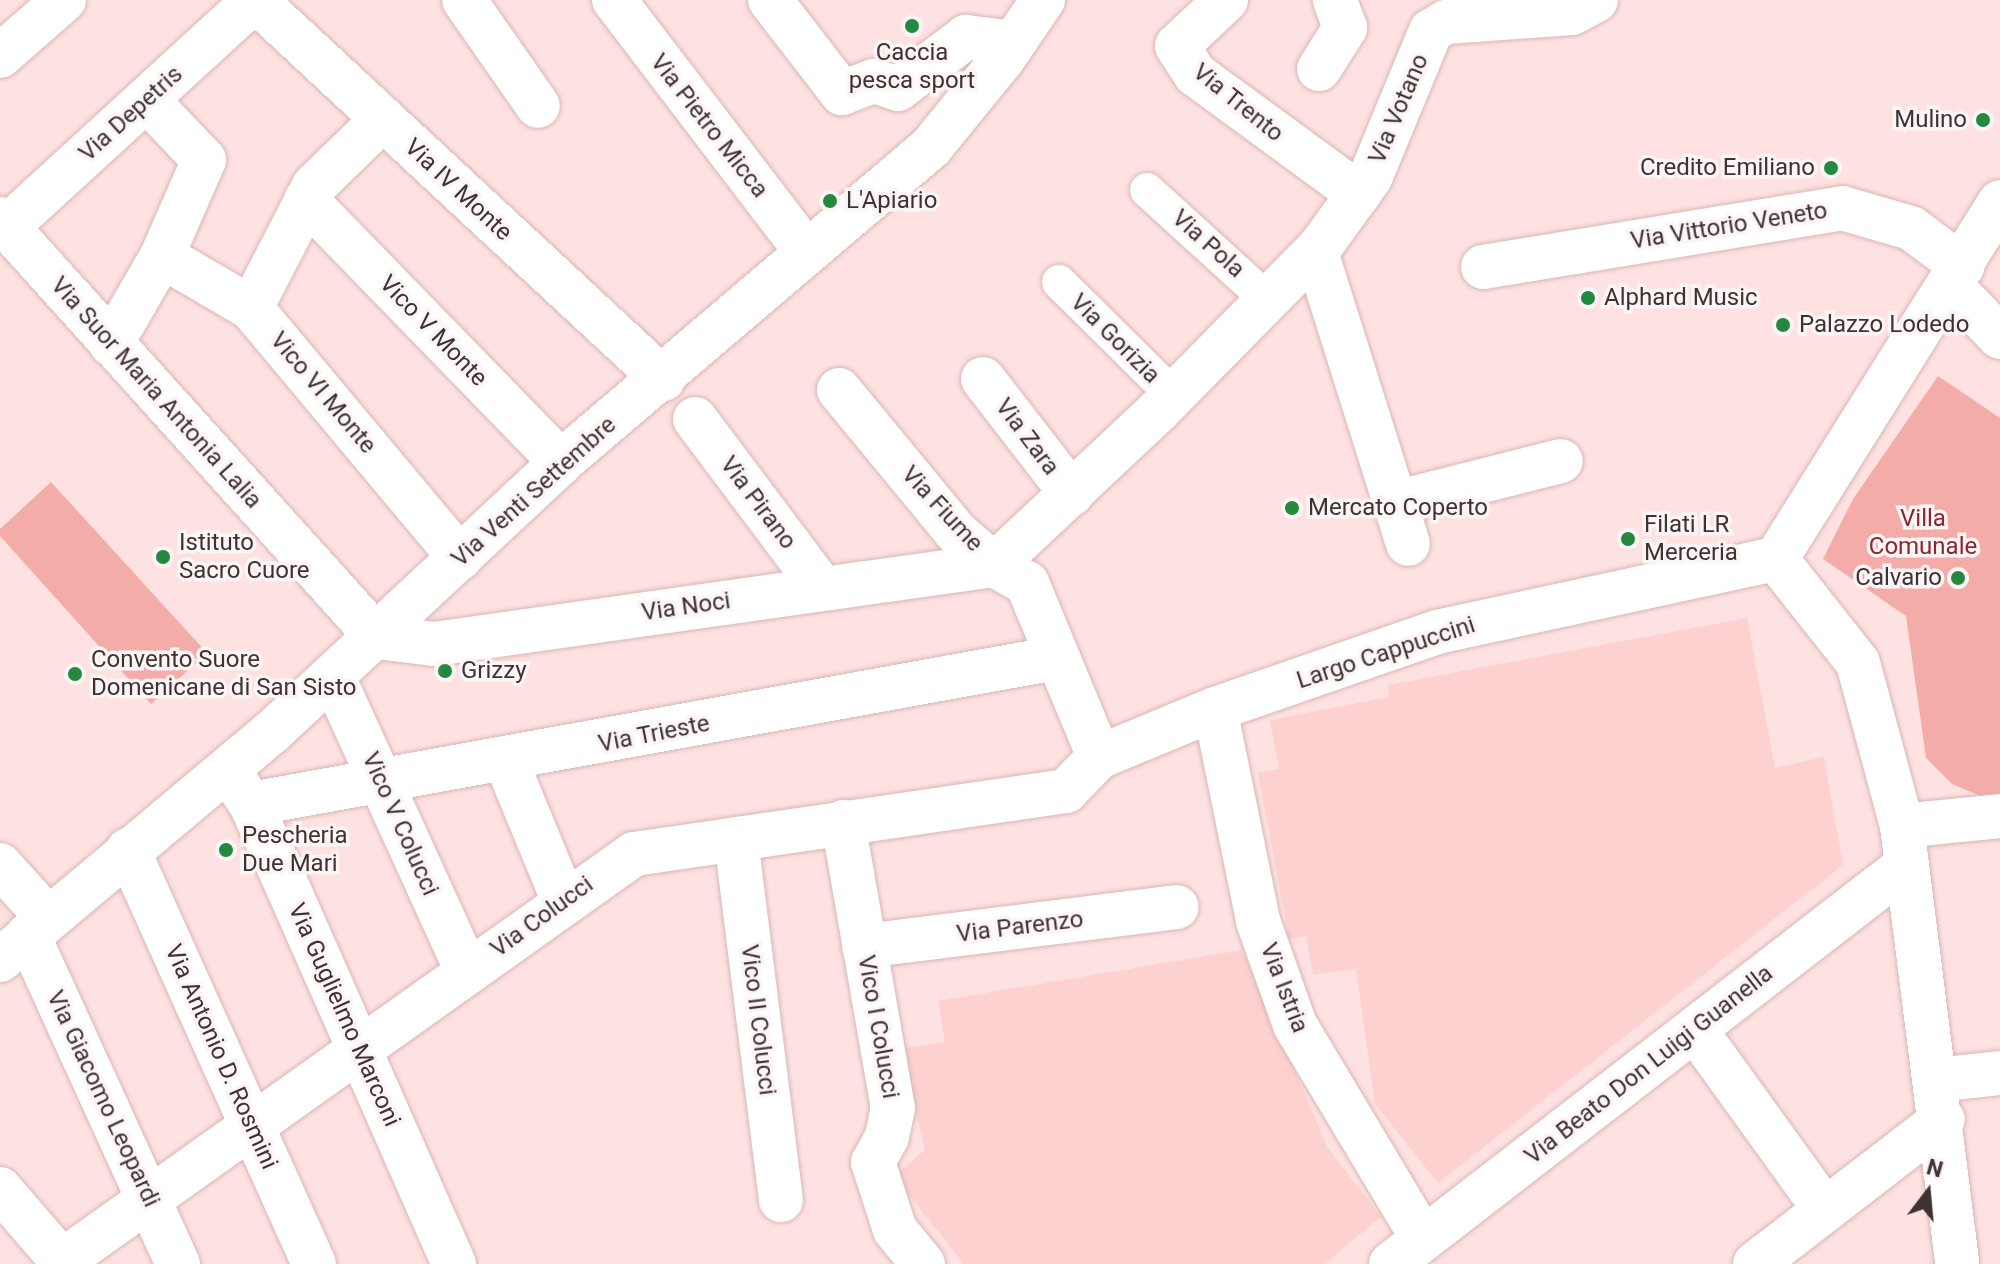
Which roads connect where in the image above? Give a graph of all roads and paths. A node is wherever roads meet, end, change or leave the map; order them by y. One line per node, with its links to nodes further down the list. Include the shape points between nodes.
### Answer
1 (64, 0): 11 (street)
2 (255, 0): 13 (street, Via Depetris); 15 (street, Via IV Monte)
3 (464, 0): 14 (street)
4 (614, 0): 22 (street, Via Pietro Micca)
5 (770, 0): 10 (street, via 842,93 874,81 898,89 966,37)
6 (1043, 0): 10 (street, Via Venti Settembre)
7 (1226, 0): 17 (street, Via Trento, via 1177,46 1195,74)
8 (1335, 0): 12 (street, via 1345,28)
9 (1564, 4): 17 (street, Via Votano, via 1446,22 1431,31)
10 (1014, 43): 22 (street, Via Venti Settembre, via 931,147)
11 (0, 56)
12 (1319, 69)
13 (147, 100): 20 (street, Via Depetris); 23 (street, via 204,160)
14 (538, 106)
15 (383, 119): 18 (street); 31 (street, Via IV Monte)
16 (1147, 190): 27 (street, Via Pola)
17 (1359, 194): 21 (street, Via Votano)
18 (306, 200): 28 (street); 37 (street, Vico V Monte)
19 (2000, 202): 25 (street)
20 (2, 222): 30 (street, Via Suor Maria Antonia Lalia)
21 (1318, 249): 27 (street, Via Votano); 39 (street)
22 (806, 251): 31 (street, Via Venti Settembre)
23 (162, 256): 28 (street, Vico VI Monte); 30 (street)
24 (1483, 267): 25 (street, Via Vittorio Veneto, via 1842,208 1911,228)
25 (1956, 276): 29 (street, Via Vittorio Veneto); 42 (street)
26 (1059, 282): 34 (street, Via Gorizia)
27 (1268, 300): 34 (street, Via Votano)
28 (251, 308): 41 (street, Vico VI Monte)
29 (2000, 337)
30 (111, 344): 45 (street, Via Suor Maria Antonia Lalia)
31 (663, 379): 37 (street, Via Venti Settembre)
32 (983, 379): 38 (street, Via Zara)
33 (839, 390): 43 (street, Via Fiume, via 956,532)
34 (1172, 394): 38 (street, Via Votano)
35 (695, 419): 44 (street, Via Pirano)
36 (1561, 461): 39 (street)
37 (561, 462): 41 (street, Via Venti Settembre)
38 (1072, 494): 43 (street, Via Votano)
39 (1395, 503): 40 (street)
40 (1408, 544)
41 (460, 558): 45 (street, Via Venti Settembre)
42 (1776, 559): 48 (street, Largo Cappuccini, via 1437,632); 56 (street, via 1858,663)
43 (994, 565): 44 (street, Via Noci); 46 (street, Via Fiume, via 1027,583)
44 (821, 587): 45 (street, Via Noci, via 434,644)
45 (377, 637): 47 (street, Via Venti Settembre)
46 (1056, 658): 49 (street, Via Fiume); 50 (street, Via Trieste)
47 (333, 677): 51 (street, Vico V Colucci); 52 (street, Via Venti Settembre)
48 (1215, 709): 49 (street, Largo Cappuccini); 73 (street, Via Istria, via 1258,921 1295,1025)
49 (1099, 757): 54 (street, Via Colucci, via 1066,791)
50 (506, 761): 51 (street, Via Trieste); 59 (street)
51 (382, 783): 52 (street, Via Trieste); 63 (street, Vico V Colucci)
52 (239, 787): 57 (street, Via Venti Settembre); 65 (street, Via Guglielmo Marconi)
53 (2000, 816): 56 (street)
54 (843, 822): 55 (street, Via Colucci); 62 (street, Vico I Colucci)
55 (736, 839): 59 (street, Via Colucci, via 634,854); 71 (street, Vico II Colucci)
56 (1904, 846): 64 (street, Via Beato Don Luigi Guanella); 67 (street)
57 (128, 850): 61 (street, Via Venti Settembre); 68 (street, Via Antonio D. Rosmini)
58 (0, 865): 61 (street, Via Giacomo Leopardi)
59 (563, 899): 63 (street, Via Colucci)
60 (1177, 907): 62 (street, Via Parenzo)
61 (25, 937): 70 (street, Via Giacomo Leopardi)
62 (864, 946): 78 (street, Vico I Colucci, via 893,1108 887,1137 873,1162 895,1230)
63 (467, 971): 65 (street, Via Colucci)
64 (1696, 1031): 72 (street); 73 (street, Via Beato Don Luigi Guanella)
65 (358, 1049): 68 (street, Via Colucci); 77 (street, Via Guglielmo Marconi)
66 (2000, 1073): 67 (street)
67 (1939, 1099): 72 (street); 80 (street)
68 (250, 1123): 70 (street, Via Colucci); 76 (street, Via Antonio D. Rosmini)
69 (0, 1189): 74 (street)
70 (147, 1197): 74 (street, Via Colucci); 75 (street, Via Giacomo Leopardi)
71 (781, 1200)
72 (1823, 1207): 79 (street)
73 (1407, 1252)
74 (60, 1263)
75 (178, 1264)
76 (314, 1264)
77 (454, 1264)
78 (923, 1264)
79 (1755, 1264)
80 (1957, 1264)

